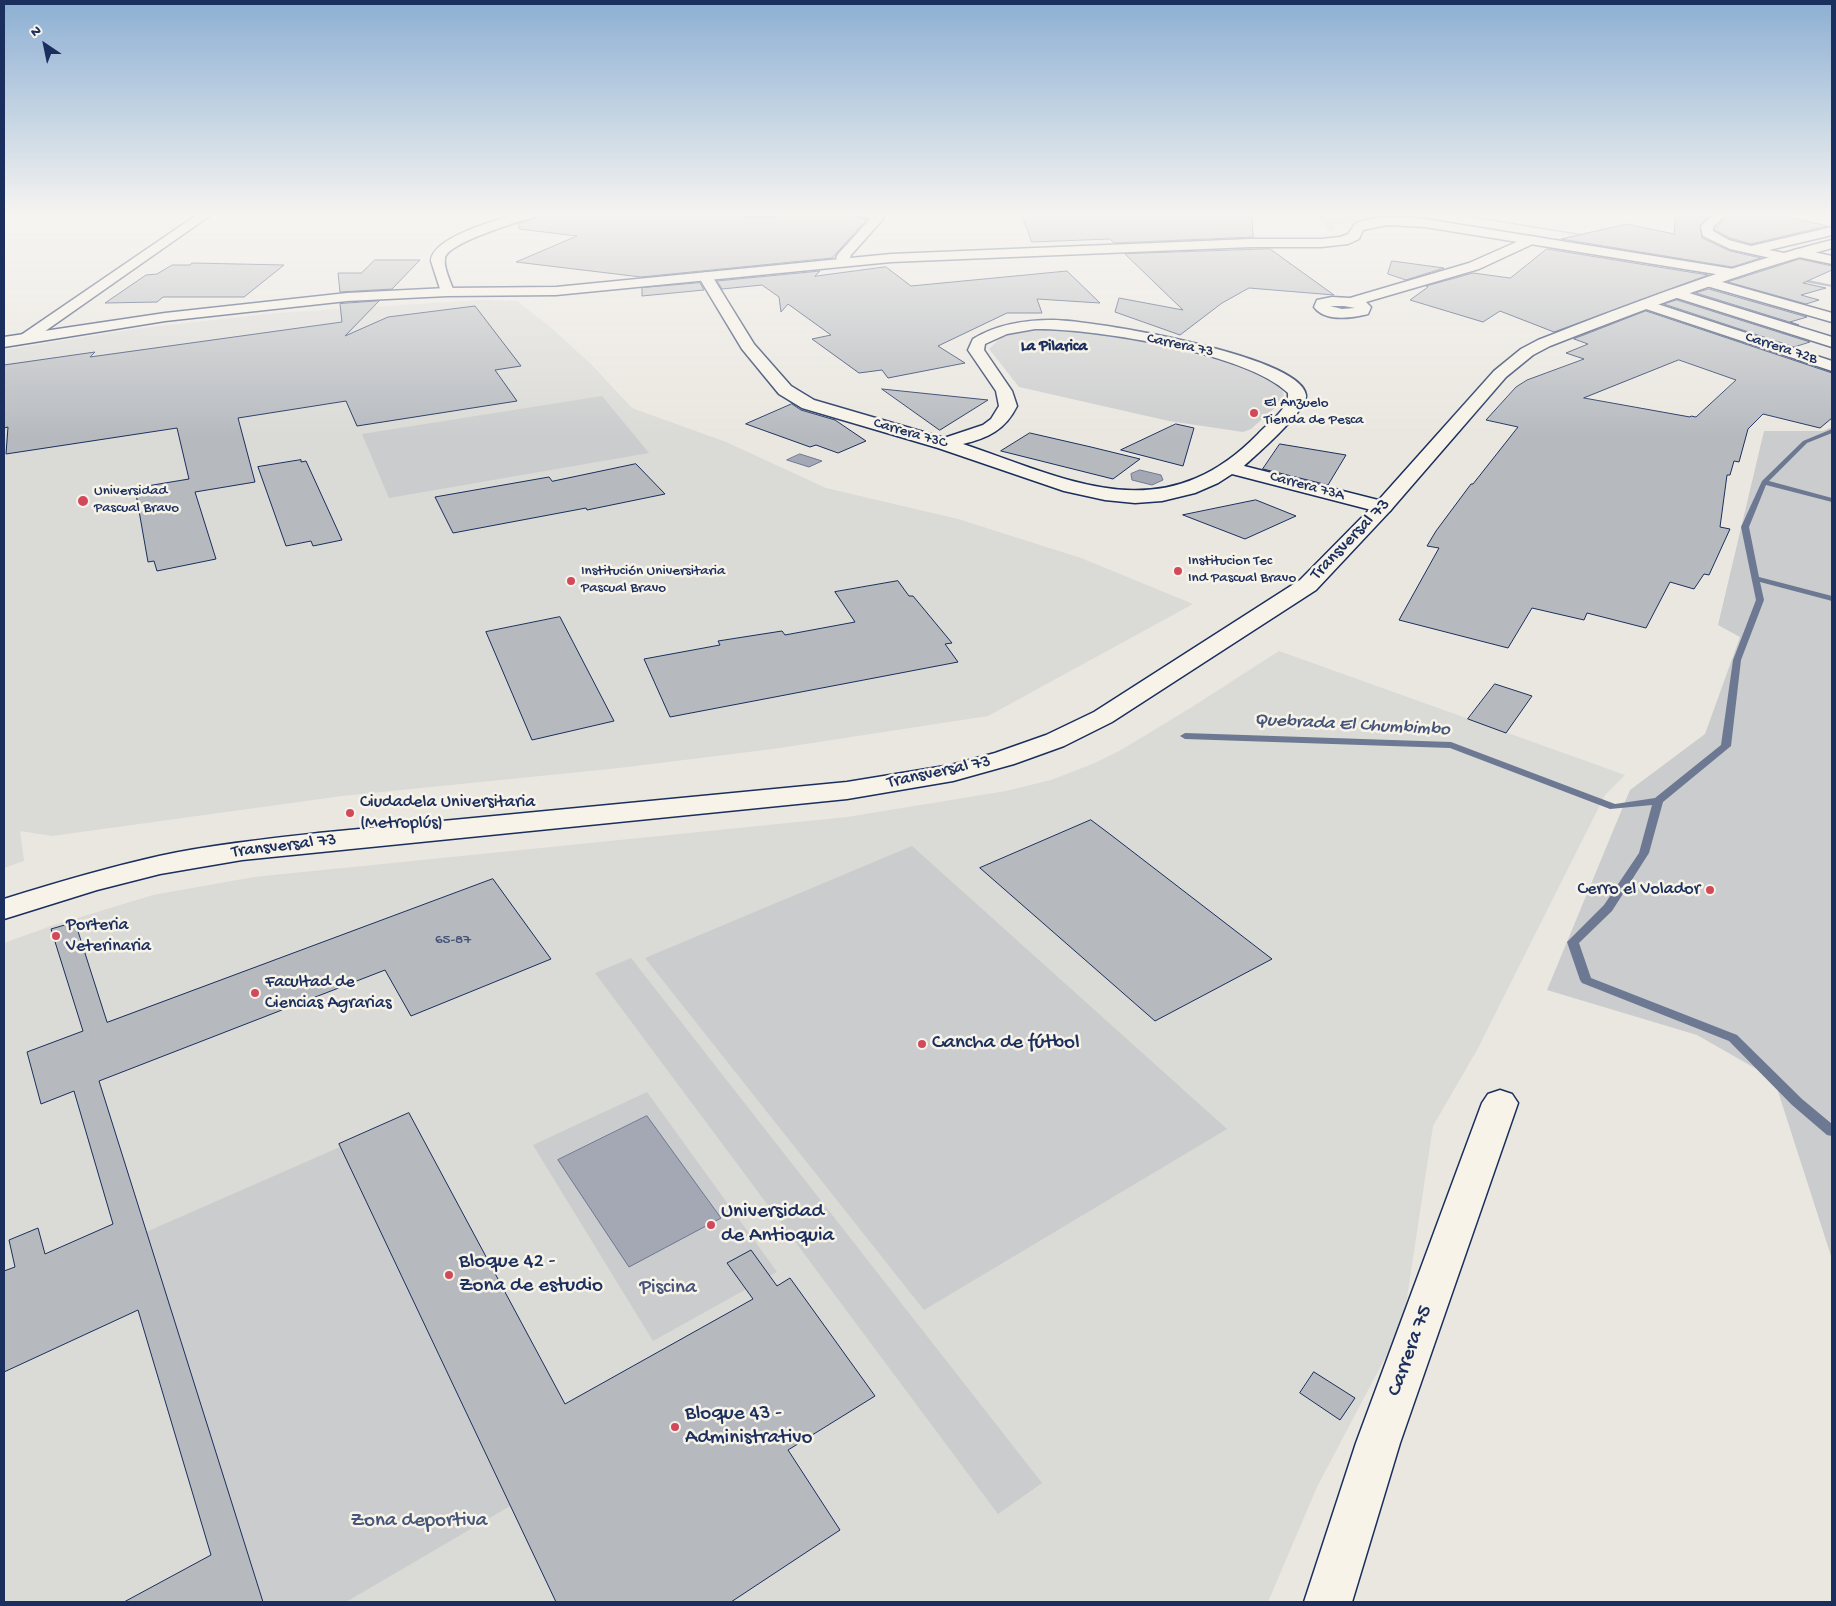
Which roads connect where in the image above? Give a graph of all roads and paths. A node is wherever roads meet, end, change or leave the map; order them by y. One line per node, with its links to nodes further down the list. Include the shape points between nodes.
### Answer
1 (100, 287): 15 (street)
2 (445, 287): 10 (street)
3 (596, 287): 10 (street, via 556,291)
4 (712, 287): 20 (street, Carrera 73C, via 748,346 785,390 795,397 827,410)
5 (1401, 287): 12 (street)
6 (1692, 287): 11 (street, Transversal 73)
7 (1750, 287): 14 (street)
8 (1773, 287): 9 (street)
9 (1783, 289)
10 (447, 292): 15 (street, via 244,307)
11 (1676, 293): 13 (street, Transversal 73); 17 (street)
12 (1352, 302)
13 (1645, 304): 18 (street, Carrera 72B); 22 (street, Transversal 73, via 1527,352 1500,374)
14 (1832, 318)
15 (26, 338): 16 (street)
16 (4, 342)
17 (1832, 342)
18 (1832, 366)
19 (1293, 406): 20 (street, Carrera 73, via 1298,397 1294,387 1276,374 1247,362 1087,327 1039,324 998,333 978,342 976,350 1004,391 1008,406 996,425 986,431); 21 (street, Carrera 73C)
20 (944, 444): 21 (street, Carrera 73C, via 1071,487 1135,498 1173,494 1212,480)
21 (1231, 468): 22 (street, Carrera 73A)
22 (1383, 507): 23 (street, Transversal 73, via 1308,585 1084,728 984,765 917,780 824,792 242,851 132,871)
23 (4, 909)
24 (1500, 1103): 25 (street, Carrera 75, via 1378,1443)
25 (1328, 1602)

